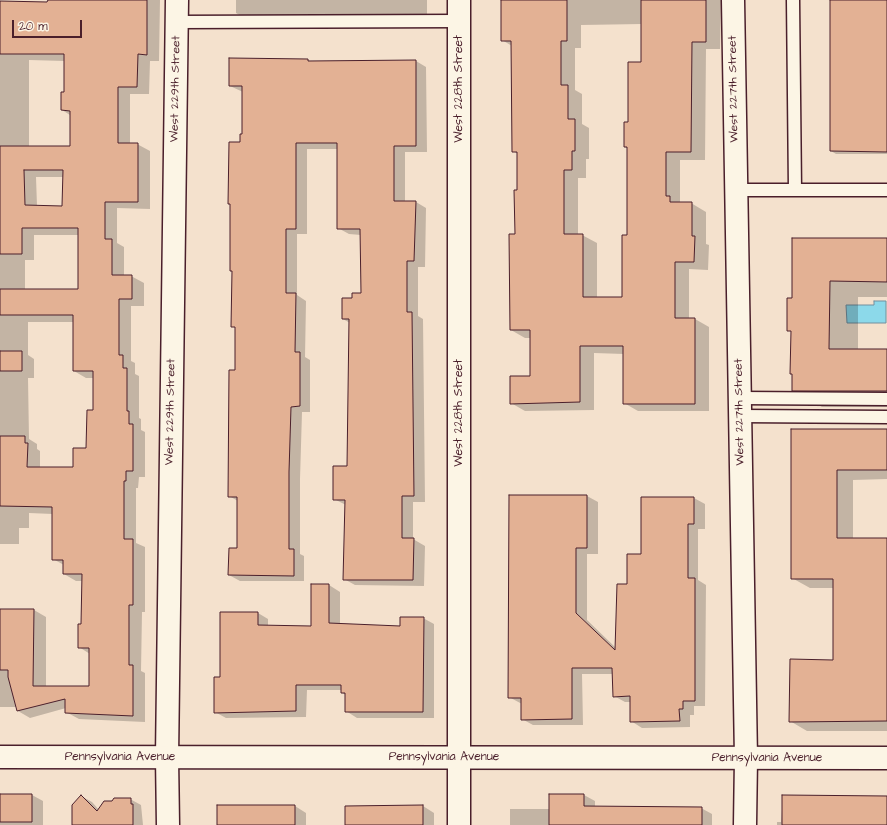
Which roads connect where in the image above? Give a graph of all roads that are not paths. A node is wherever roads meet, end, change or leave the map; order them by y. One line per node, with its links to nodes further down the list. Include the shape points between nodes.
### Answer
1 (177, 0): 5 (street, West 229th Street)
2 (733, 0): 6 (street, West 227th Street)
3 (793, 0): 7 (lane)
4 (459, 10): 5 (lane); 14 (street, West 228th Street)
5 (177, 22): 13 (street, West 229th Street)
6 (736, 190): 7 (lane); 10 (street, West 227th Street)
7 (795, 190): 8 (lane)
8 (887, 190)
9 (887, 399): 10 (lane)
10 (740, 407): 11 (lane); 15 (street, West 227th Street)
11 (887, 417)
12 (0, 757): 13 (street, Pennsylvania Avenue)
13 (167, 757): 14 (street, Pennsylvania Avenue); 17 (street, West 229th Street)
14 (460, 757): 15 (street, Pennsylvania Avenue); 18 (street, West 228th Street)
15 (746, 758): 16 (street, Pennsylvania Avenue); 19 (street, West 227th Street)
16 (887, 758)
17 (168, 825)
18 (459, 825)
19 (745, 825)

